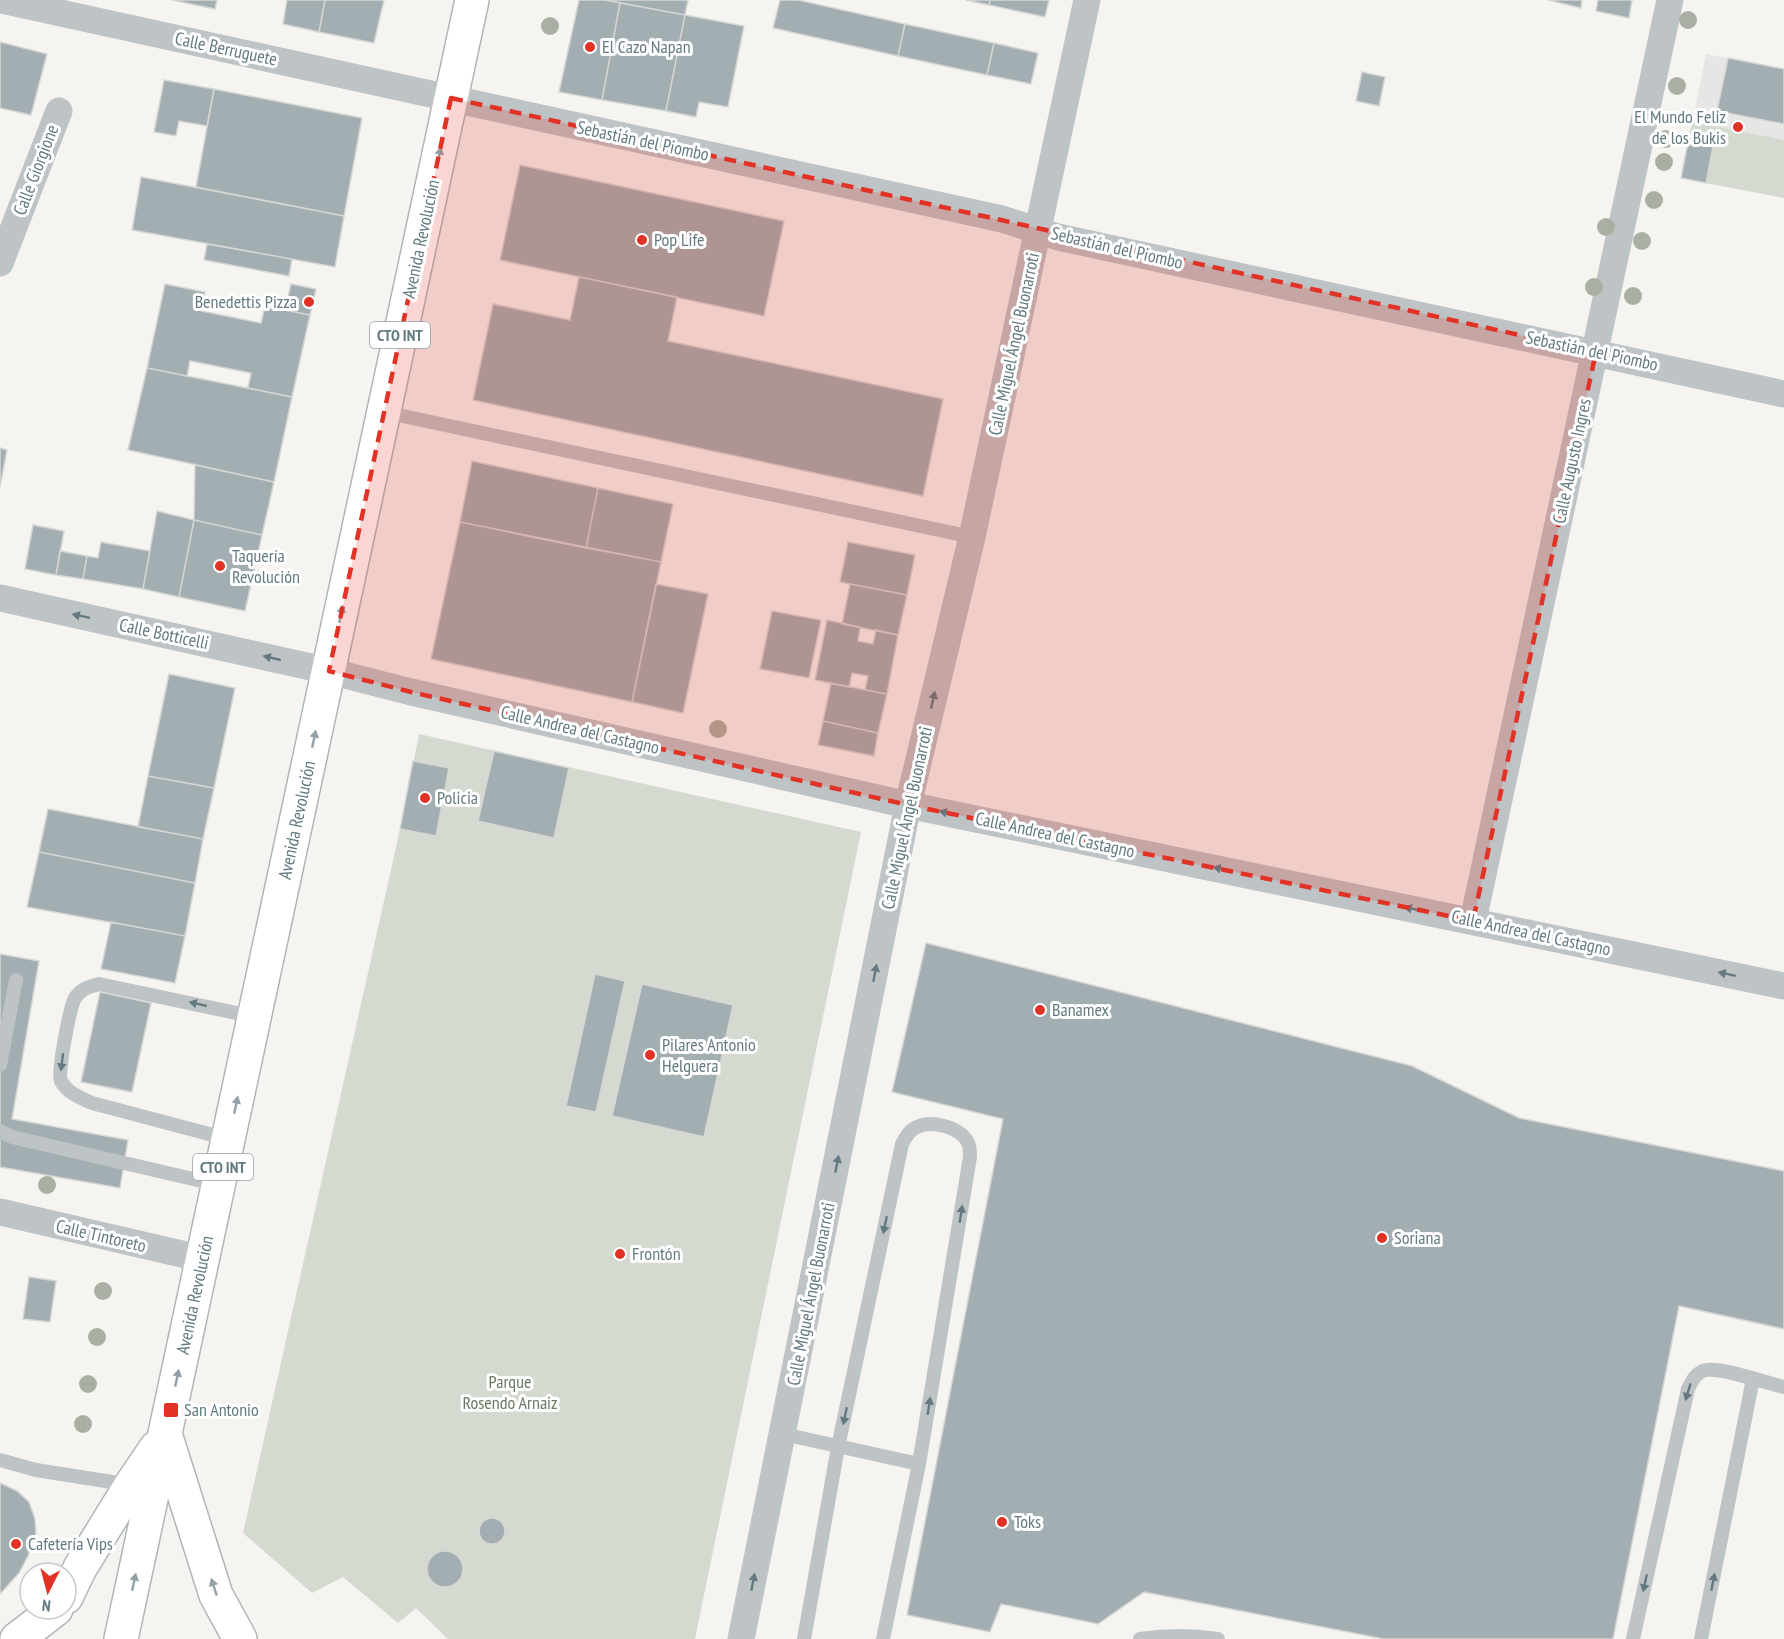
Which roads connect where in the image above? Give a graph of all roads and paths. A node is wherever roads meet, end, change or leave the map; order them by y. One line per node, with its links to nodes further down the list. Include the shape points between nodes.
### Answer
1 (1, 0): 5 (street, Calle Berruguete)
2 (472, 0): 5 (main road, Avenida Revolución / CTO INT)
3 (1087, 0): 7 (street, Calle Miguel Ángel Buonarroti)
4 (1670, 0): 9 (street, Calle Augusto Ingres)
5 (452, 98): 7 (street, Sebastián del Piombo); 11 (main road, Avenida Revolución / CTO INT, one-way to 5)
6 (59, 111): 8 (street, Calle Giorgione)
7 (1038, 229): 9 (street, Sebastián del Piombo, via 1058,237); 12 (street, Calle Miguel Ángel Buonarroti)
8 (0, 263)
9 (1596, 352): 10 (street, Sebastián del Piombo); 16 (street, Calle Augusto Ingres)
10 (1784, 394)
11 (384, 412): 12 (lane); 14 (main road, Avenida Revolución / CTO INT, one-way to 11)
12 (972, 537): 15 (street, Calle Miguel Ángel Buonarroti, one-way to 12)
13 (0, 598): 14 (street, Calle Botticelli, one-way to 13)
14 (329, 671): 15 (street, Calle Andrea del Castagno); 19 (main road, Avenida Revolución / CTO INT, one-way to 14)
15 (908, 805): 16 (street, Calle Andrea del Castagno, one-way to 15); 28 (street, Calle Miguel Ángel Buonarroti, one-way to 15)
16 (1473, 921): 18 (street, Calle Andrea del Castagno, one-way to 16)
17 (16, 980): 20 (lane)
18 (1784, 986)
19 (255, 1017): 22 (main road, Avenida Revolución / CTO INT, one-way to 19); 22 (lane, one-way to 22, via 99,984 84,988 74,1000 60,1066 61,1081 71,1093 92,1103)
20 (0, 1065)
21 (0, 1131): 23 (lane)
22 (228, 1139): 23 (main road, Avenida Revolución / CTO INT)
23 (219, 1185): 25 (main road, Avenida Revolución / CTO INT)
24 (0, 1212): 25 (street, Calle Tintoreto)
25 (203, 1259): 29 (main road, Avenida Revolución / CTO INT, one-way to 25)
26 (1753, 1379): 27 (lane); 44 (lane, one-way to 44, via 1705,1370 1694,1377 1688,1389); 45 (lane, one-way to 26)
27 (1784, 1388)
28 (783, 1434): 30 (lane); 39 (street, Calle Miguel Ángel Buonarroti, one-way to 28)
29 (165, 1435): 33 (main road); 37 (main road, Avenida Revolución / CTO INT, one-way to 29); 38 (main road, one-way to 29, via 216,1595)
30 (838, 1447): 32 (lane); 32 (lane, one-way to 30, via 970,1157 969,1143 961,1132 948,1127 918,1126 907,1133 902,1144); 40 (lane)
31 (0, 1460): 33 (lane, via 36,1470)
32 (920, 1464): 41 (lane)
33 (131, 1485): 34 (main road)
34 (78, 1572)
35 (40, 1621): 36 (main road)
36 (17, 1639)
37 (121, 1639)
38 (240, 1639)
39 (741, 1639)
40 (804, 1639)
41 (883, 1639)
42 (1140, 1639): 43 (lane, via 1193,1635)
43 (1218, 1639)
44 (1633, 1639)
45 (1701, 1639)

